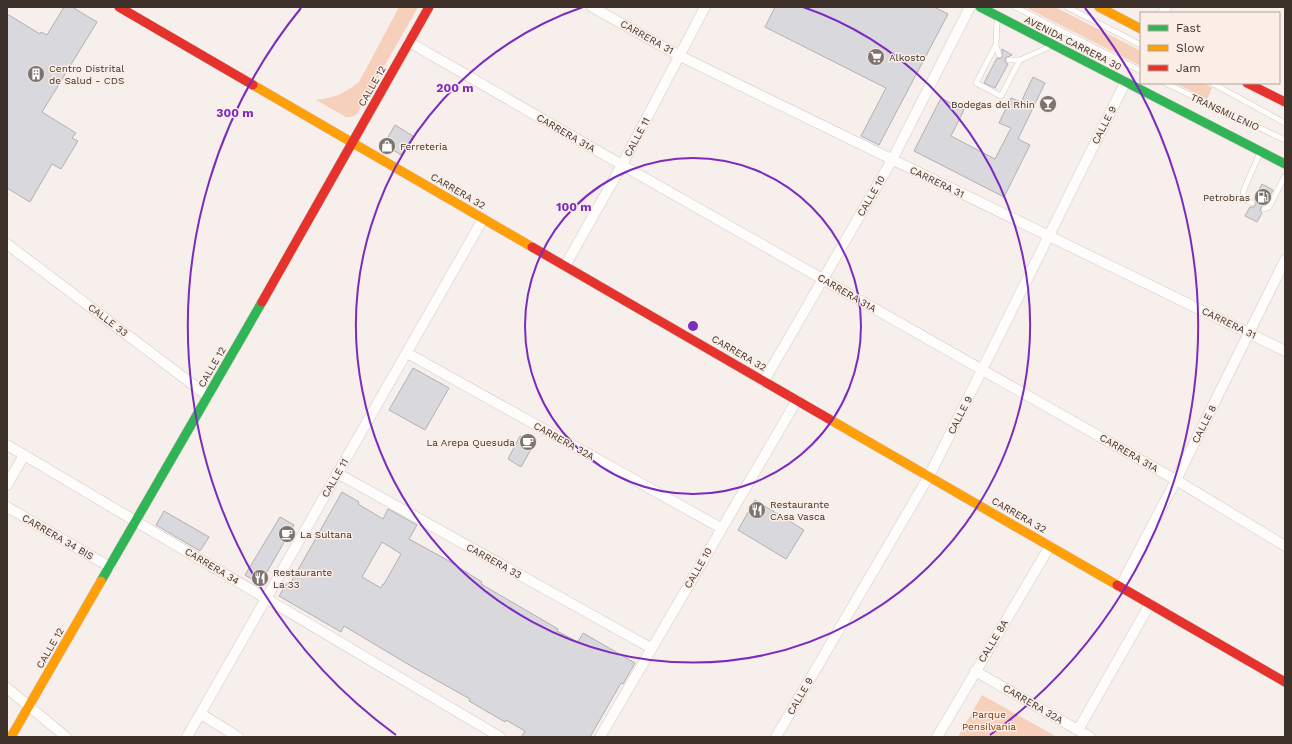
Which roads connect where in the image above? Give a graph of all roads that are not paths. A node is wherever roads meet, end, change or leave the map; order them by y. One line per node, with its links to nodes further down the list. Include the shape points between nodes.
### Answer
1 (119, 7): 28 (main road, CARRERA 32)
2 (429, 7): 12 (main road, CALLE 12)
3 (592, 7): 17 (street, CARRERA 31)
4 (705, 7): 17 (street, CALLE 11)
5 (970, 7): 30 (street, CALLE 10)
6 (980, 7): 10 (main road, AVENIDA CARRERA 30)
7 (1015, 7): 20 (lane)
8 (1067, 7): 13 (lane)
9 (1099, 7): 11 (main road)
10 (997, 16): 14 (lane); 15 (main road, AVENIDA CARRERA 30)
11 (1140, 28)
12 (409, 42): 28 (main road, CALLE 12); 32 (street, CARRERA 31A)
13 (1140, 44)
14 (996, 45): 16 (lane); 19 (lane, via 976,83 1001,96)
15 (1052, 45): 19 (lane); 21 (main road, AVENIDA CARRERA 30)
16 (999, 55)
17 (680, 56): 30 (street, CARRERA 31); 32 (street, CALLE 11)
18 (1009, 60): 19 (lane)
19 (1020, 60)
20 (1140, 70)
21 (1126, 82): 29 (main road, AVENIDA CARRERA 30); 37 (street, CALLE 9)
22 (1167, 84): 27 (lane, TRANSMILENIO)
23 (1214, 84): 26 (lane, TRANSMILENIO)
24 (1249, 84): 25 (main road)
25 (1285, 101)
26 (1285, 123)
27 (1285, 140)
28 (352, 143): 36 (main road, CARRERA 32); 47 (main road, CALLE 12)
29 (1261, 152): 31 (main road, AVENIDA CARRERA 30); 34 (lane, via 1243,192 1246,200)
30 (892, 160): 37 (street, CARRERA 31); 41 (street, CALLE 10)
31 (1285, 164)
32 (622, 165): 40 (street, CALLE 11); 41 (street, CARRERA 31A)
33 (1285, 176): 35 (lane, via 1269,207)
34 (1252, 203)
35 (1264, 209)
36 (483, 219): 40 (main road, CARRERA 32); 44 (street, CALLE 11)
37 (1049, 235): 42 (street, CARRERA 31); 45 (street, CALLE 9)
38 (7, 244): 47 (street, CALLE 33)
39 (1285, 260): 42 (street, CALLE 8)
40 (565, 266): 46 (main road, CARRERA 32)
41 (823, 279): 45 (street, CARRERA 31A); 46 (street, CALLE 10)
42 (1250, 333): 43 (street, CARRERA 31); 53 (street, CALLE 8)
43 (1285, 351)
44 (407, 353): 51 (street, CALLE 11); 57 (street, CARRERA 32A)
45 (982, 370): 52 (street, CALLE 9); 53 (street, CARRERA 31A)
46 (764, 381): 48 (main road, CARRERA 32)
47 (208, 396): 56 (main road, CALLE 12)
48 (797, 400): 52 (main road, CARRERA 32); 57 (street, CALLE 10)
49 (7, 445): 50 (street, CARRERA 34)
50 (24, 455): 54 (street); 56 (street, CARRERA 34)
51 (337, 473): 62 (street, CALLE 11); 64 (street, CARRERA 33)
52 (929, 476): 58 (main road, CARRERA 32); 77 (street, CALLE 9)
53 (1176, 480): 59 (street, CARRERA 31A); 61 (street, CALLE 8)
54 (7, 485)
55 (7, 507): 60 (street, CARRERA 34 BIS)
56 (137, 521): 60 (main road, CALLE 12); 62 (street, CARRERA 34)
57 (721, 528): 64 (street, CALLE 10)
58 (1050, 546): 61 (main road, CARRERA 32); 65 (street, CALLE 8A)
59 (1285, 546)
60 (110, 567): 68 (main road, CALLE 12)
61 (1120, 587): 63 (main road, CARRERA 32)
62 (266, 598): 69 (street, CALLE 11); 75 (street, CARRERA 34)
63 (1150, 604): 66 (main road, CARRERA 32); 70 (street)
64 (651, 648): 76 (street, CALLE 10)
65 (976, 671): 70 (street, CARRERA 32A); 78 (street, CALLE 8A)
66 (1285, 682)
67 (7, 688): 68 (street)
68 (29, 706): 71 (main road, CALLE 12); 72 (street)
69 (201, 714): 73 (street, CALLE 11); 74 (street)
70 (1078, 730): 79 (street, CARRERA 32A)
71 (11, 737)
72 (66, 737)
73 (187, 737)
74 (238, 737)
75 (500, 737)
76 (600, 737)
77 (776, 737)
78 (937, 737)
79 (1090, 737)

